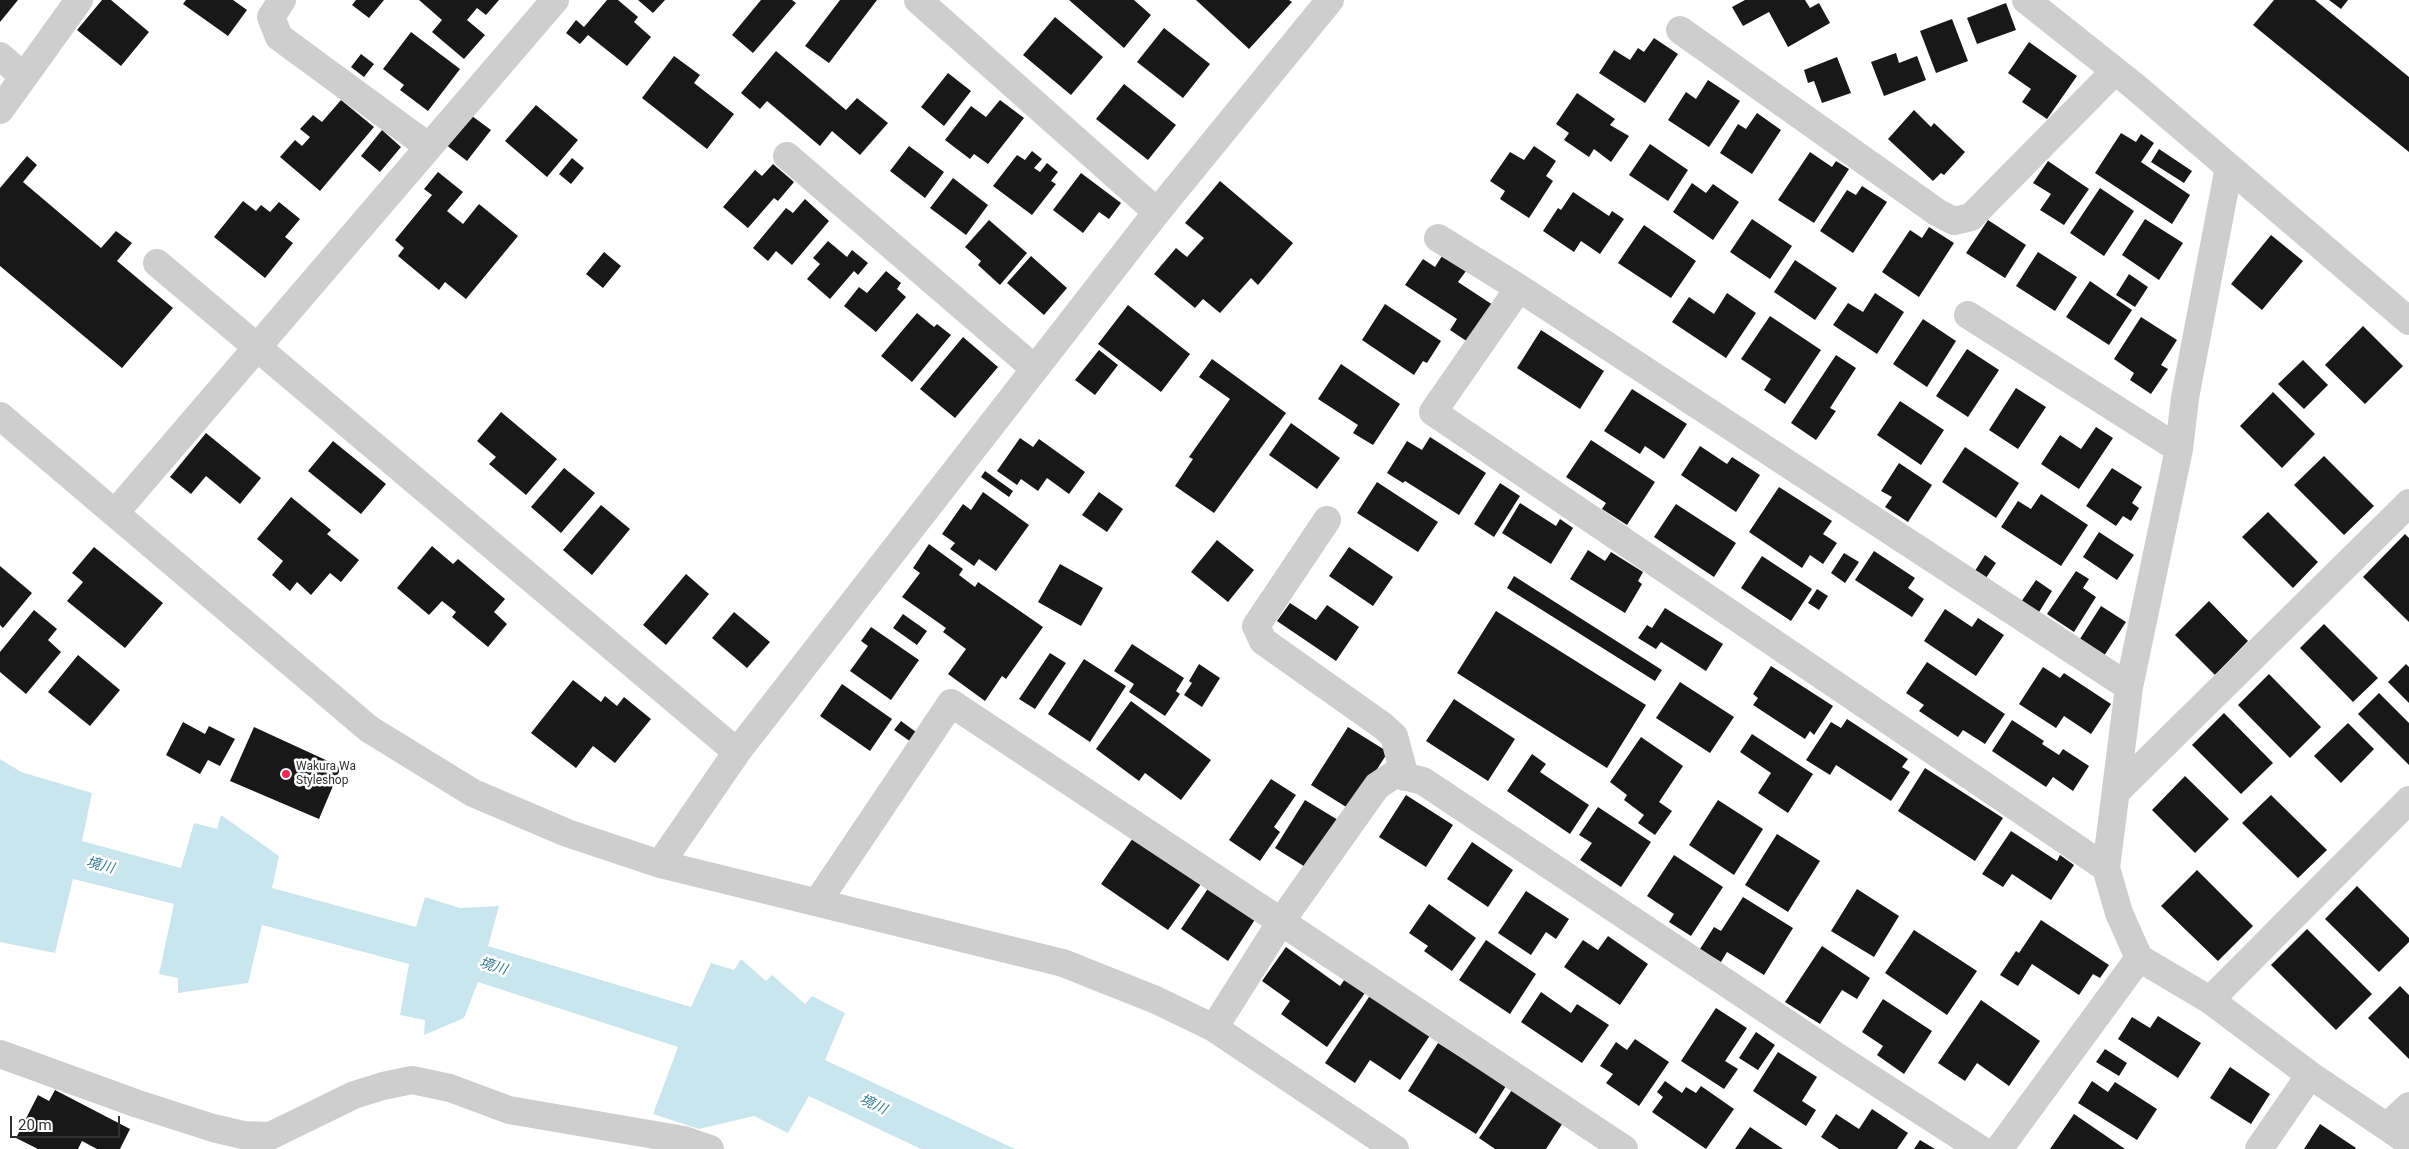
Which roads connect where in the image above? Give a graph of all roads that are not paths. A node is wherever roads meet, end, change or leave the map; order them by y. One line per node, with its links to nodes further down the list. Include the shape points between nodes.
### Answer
1 (79, 0): 10 (street)
2 (282, 0): 12 (street, via 270,17 279,36)
3 (555, 0): 12 (street)
4 (918, 0): 15 (street)
5 (1330, 0): 15 (street)
6 (2026, 0): 9 (street)
7 (1680, 30): 9 (street, via 1938,213 1954,221 1971,217)
8 (0, 56): 10 (street)
9 (2115, 71): 14 (street)
10 (24, 76): 11 (street)
11 (0, 110)
12 (429, 147): 21 (street)
13 (787, 156): 22 (street)
14 (2228, 167): 20 (street); 24 (street)
15 (1157, 212): 22 (street)
16 (1438, 238): 18 (street)
17 (157, 263): 21 (street)
18 (1519, 288): 28 (street); 34 (street, via 1433,412)
19 (1968, 315): 24 (street)
20 (2409, 321)
21 (257, 348): 26 (street); 29 (street)
22 (1034, 368): 29 (street)
23 (0, 416): 26 (street)
24 (2179, 449): 28 (street)
25 (2409, 503): 31 (street)
26 (115, 512): 33 (street, via 369,729 473,793 567,833)
27 (1326, 520): 30 (street, via 1256,626 1263,641 1394,736)
28 (2129, 687): 31 (street)
29 (737, 752): 33 (street)
30 (1405, 777): 36 (street, via 1395,774 1377,786); 47 (street, via 1423,781)
31 (2118, 791): 34 (street)
32 (2409, 800): 38 (street)
33 (660, 864): 35 (street)
34 (2106, 868): 37 (street, via 2119,913)
35 (818, 902): 36 (street, via 951,703); 39 (street, via 1063,963 1156,1000)
36 (1282, 920): 39 (street); 46 (street)
37 (2139, 958): 38 (street); 48 (street)
38 (2210, 1000): 41 (street)
39 (1214, 1028): 45 (street)
40 (0, 1055): 44 (street, via 138,1104 243,1135 270,1136 354,1095 412,1080 450,1088 509,1110 684,1140)
41 (2310, 1075): 43 (street); 49 (street)
42 (2409, 1106): 43 (street)
43 (2398, 1134)
44 (710, 1149)
45 (1395, 1149)
46 (1624, 1149)
47 (1980, 1149)
48 (1999, 1149)
49 (2259, 1149)

